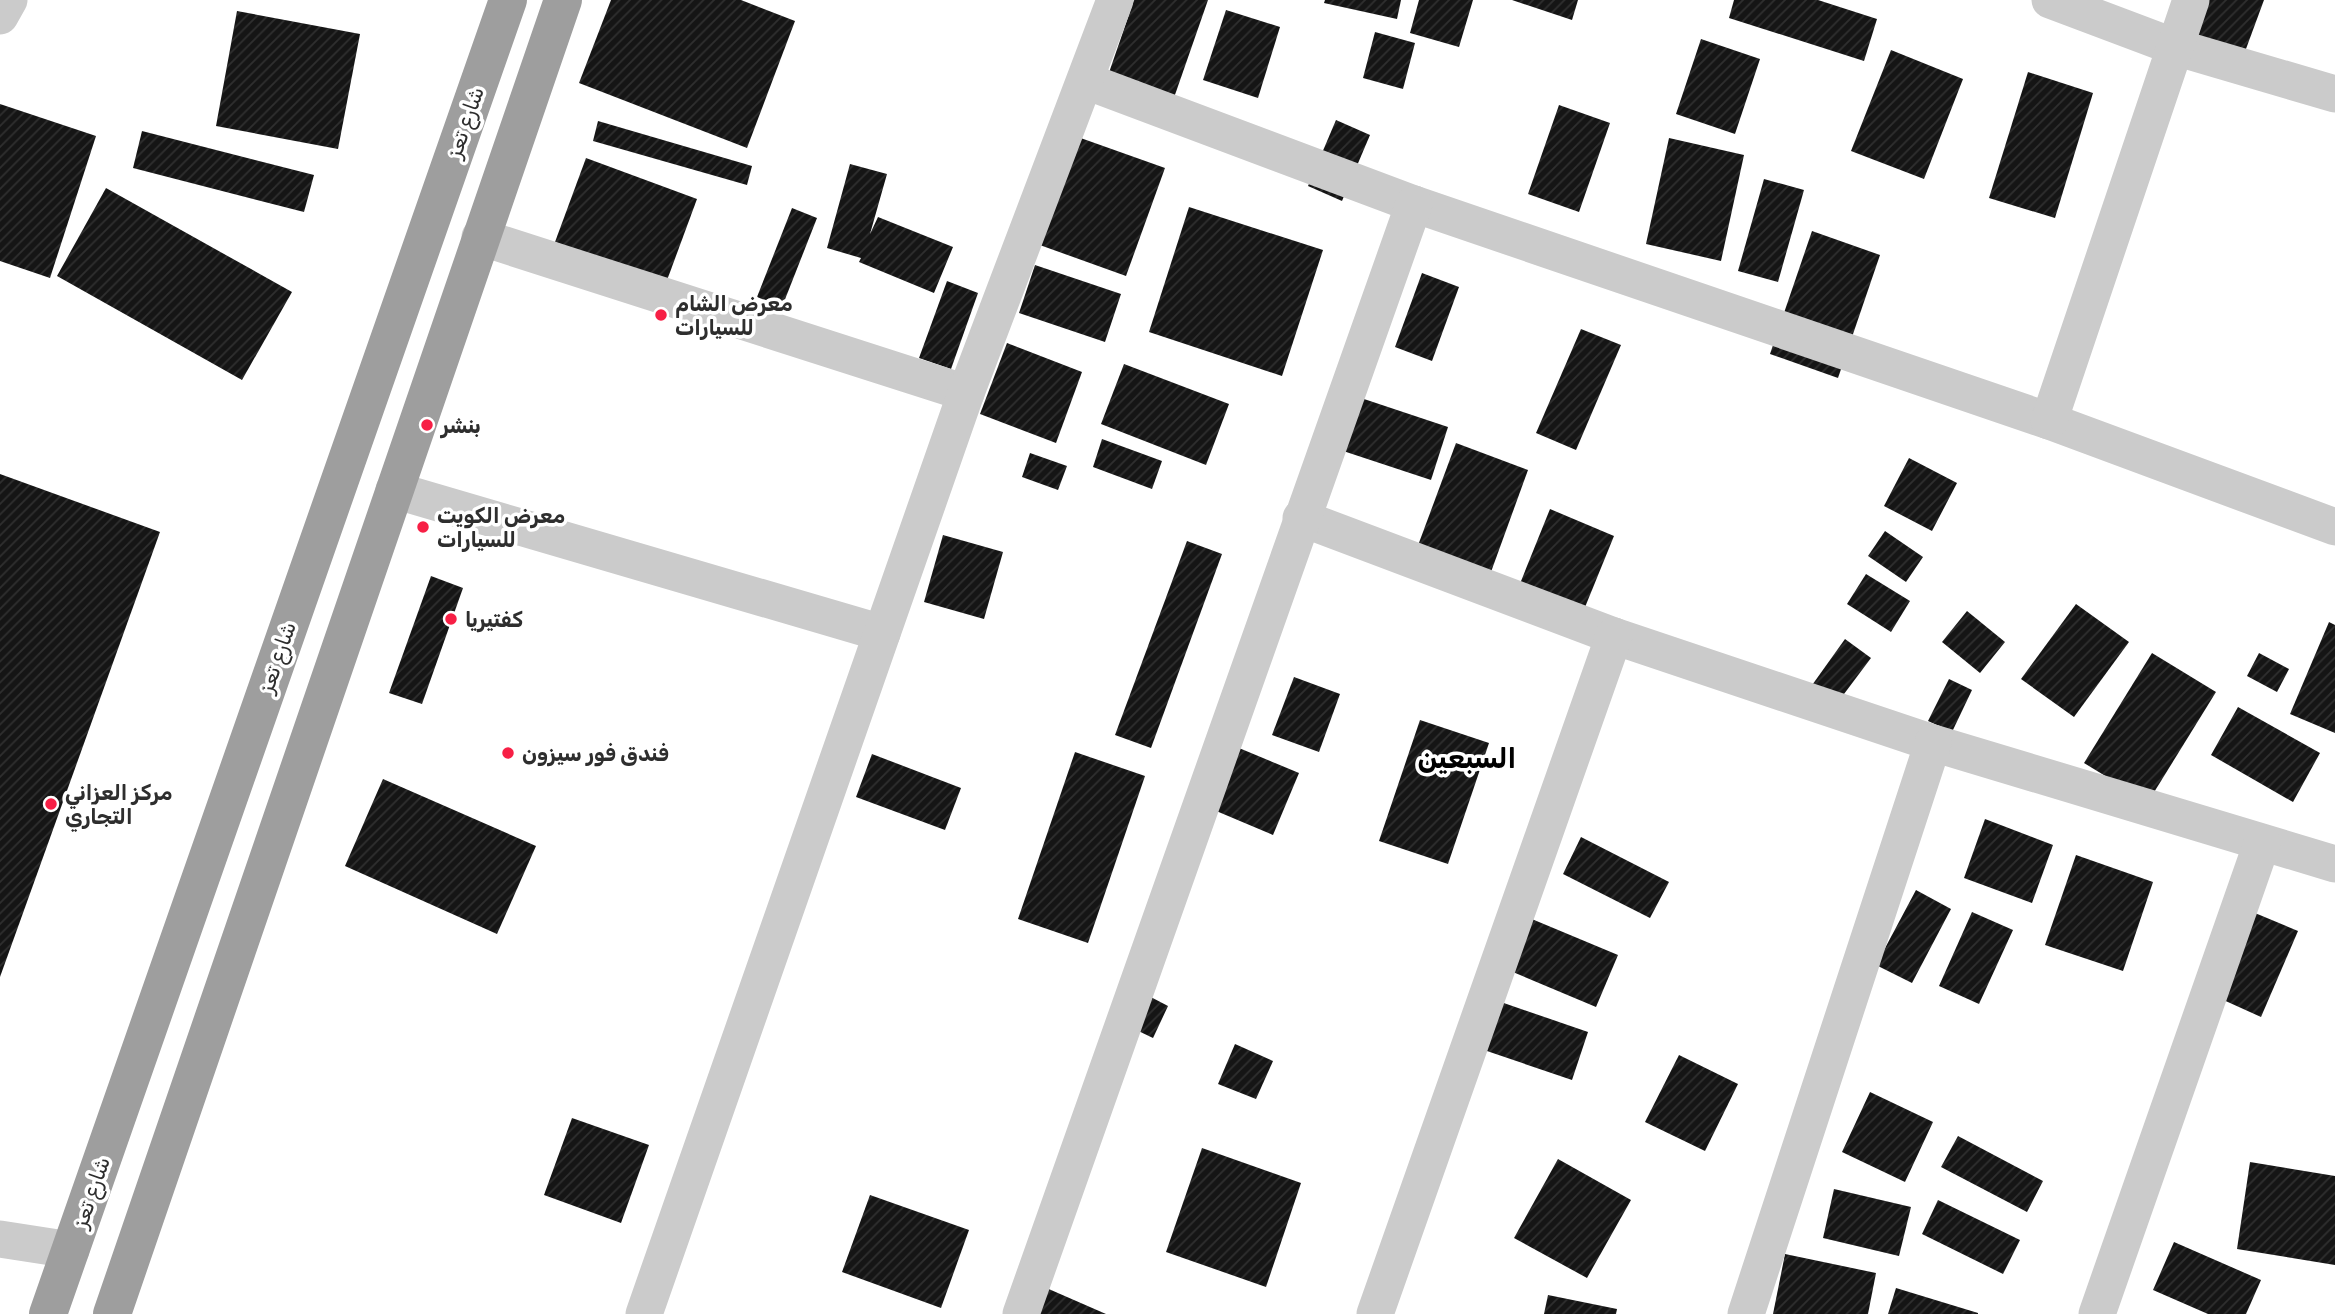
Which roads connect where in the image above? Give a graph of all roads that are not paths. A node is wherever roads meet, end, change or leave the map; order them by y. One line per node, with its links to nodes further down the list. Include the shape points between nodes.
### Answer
1 (9, 0): 7 (street)
2 (563, 0): 12 (highway)
3 (1115, 0): 9 (street)
4 (2050, 0): 8 (street)
5 (2191, 0): 8 (street)
6 (507, 1): 24 (highway, شارع تعز)
7 (0, 16)
8 (2175, 47): 10 (street); 14 (street)
9 (1086, 81): 11 (street); 13 (street)
10 (2335, 94)
11 (1414, 204): 14 (street); 16 (street)
12 (480, 237): 13 (street); 15 (highway)
13 (966, 393): 18 (street)
14 (2049, 421): 17 (street)
15 (394, 490): 18 (street); 26 (highway)
16 (1301, 519): 19 (street); 28 (street)
17 (2335, 527)
18 (882, 633): 27 (street)
19 (1614, 636): 20 (street); 29 (street)
20 (1933, 743): 21 (street); 30 (street)
21 (2262, 843): 22 (street); 31 (street)
22 (2335, 864)
23 (0, 1239): 24 (street)
24 (71, 1250): 25 (highway, شارع تعز)
25 (48, 1314)
26 (112, 1314)
27 (644, 1314)
28 (1021, 1314)
29 (1375, 1314)
30 (1745, 1314)
31 (2097, 1314)

